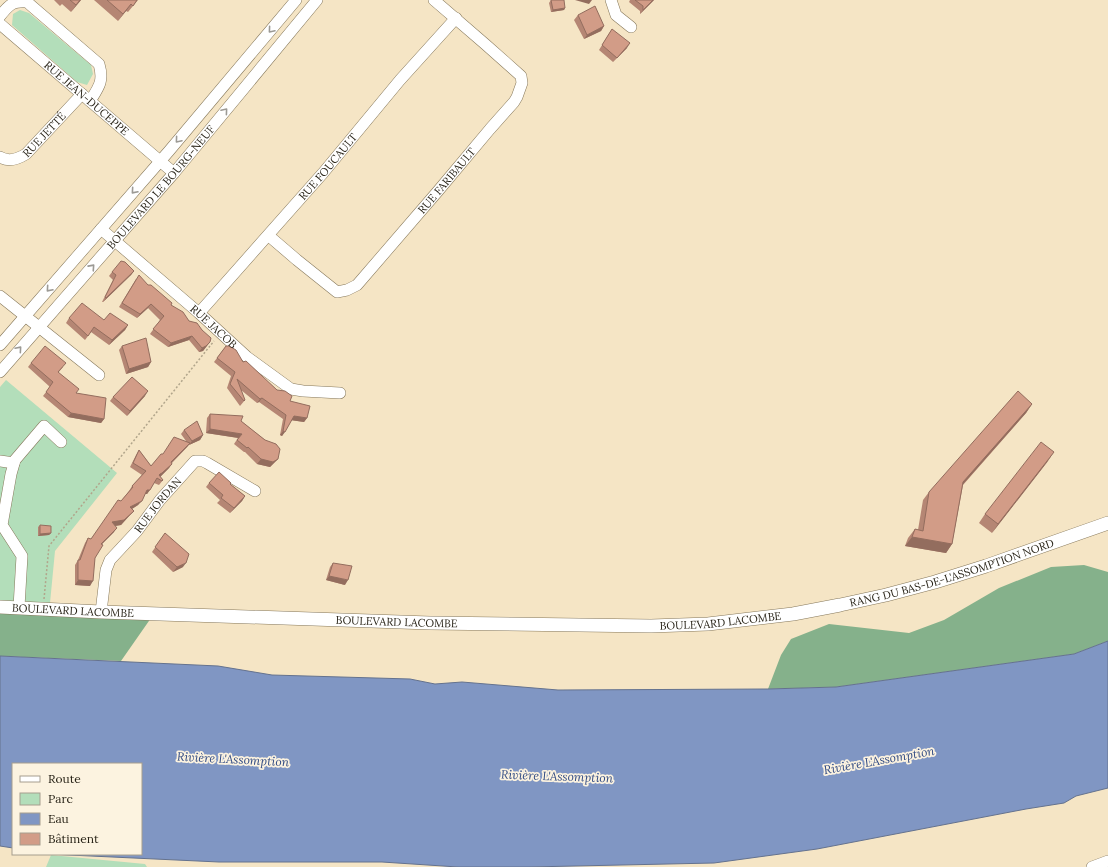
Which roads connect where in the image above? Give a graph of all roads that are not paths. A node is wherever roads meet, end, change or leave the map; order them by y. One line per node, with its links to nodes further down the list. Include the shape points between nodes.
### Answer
1 (296, 0): 11 (street, BOULEVARD LE BOURG-NEUF, one-way to 11)
2 (317, 0): 12 (street, BOULEVARD LE BOURG-NEUF, one-way to 2)
3 (434, 0): 6 (street, RUE FARIBAULT)
4 (611, 0): 8 (street, via 616,15)
5 (0, 16): 9 (street, RUE JETTÉ, via 10,4 18,1 27,2 99,64 102,73 100,84)
6 (456, 18): 14 (street, RUE FOUCAULT, via 400,80); 14 (street, RUE FARIBAULT, via 521,76 520,90 514,102 364,278 352,288 338,292)
7 (0, 24): 9 (street, RUE JEAN-DUCEPPE)
8 (631, 27)
9 (86, 98): 10 (street, RUE JETTÉ, via 26,154 5,160); 11 (street, RUE JEAN-DUCEPPE)
10 (0, 157)
11 (160, 161): 12 (street, RUE JEAN-DUCEPPE); 13 (street, BOULEVARD LE BOURG-NEUF, one-way to 13)
12 (174, 173): 15 (street, BOULEVARD LE BOURG-NEUF)
13 (101, 229): 15 (street, RUE JACOB); 18 (street, BOULEVARD LE BOURG-NEUF, one-way to 18)
14 (269, 236): 17 (street, RUE FOUCAULT)
15 (115, 241): 17 (street, RUE JACOB); 19 (street, BOULEVARD LE BOURG-NEUF, one-way to 15)
16 (0, 296): 18 (street)
17 (199, 313): 23 (street, RUE JACOB, via 247,357 291,389)
18 (24, 316): 19 (street); 20 (street, BOULEVARD LE BOURG-NEUF)
19 (38, 328): 21 (street, BOULEVARD LE BOURG-NEUF, one-way to 19); 22 (street)
20 (0, 345)
21 (0, 372)
22 (99, 375)
23 (340, 393)
24 (61, 442): 26 (street, via 44,426)
25 (0, 461): 26 (street)
26 (14, 463): 30 (street, via 2,525 22,556)
27 (255, 491): 31 (street, RUE JORDAN, via 203,461 195,461 110,560 106,570)
28 (1108, 523): 32 (main road, RANG DU BAS-DE-L'ASSOMPTION NORD, via 934,582 865,600)
29 (0, 607): 30 (main road, BOULEVARD LACOMBE)
30 (19, 607): 31 (main road, BOULEVARD LACOMBE)
31 (101, 612): 32 (main road, BOULEVARD LACOMBE, via 438,624 651,626 708,624)
32 (794, 614)
33 (1108, 861): 34 (street)
34 (1092, 867)

